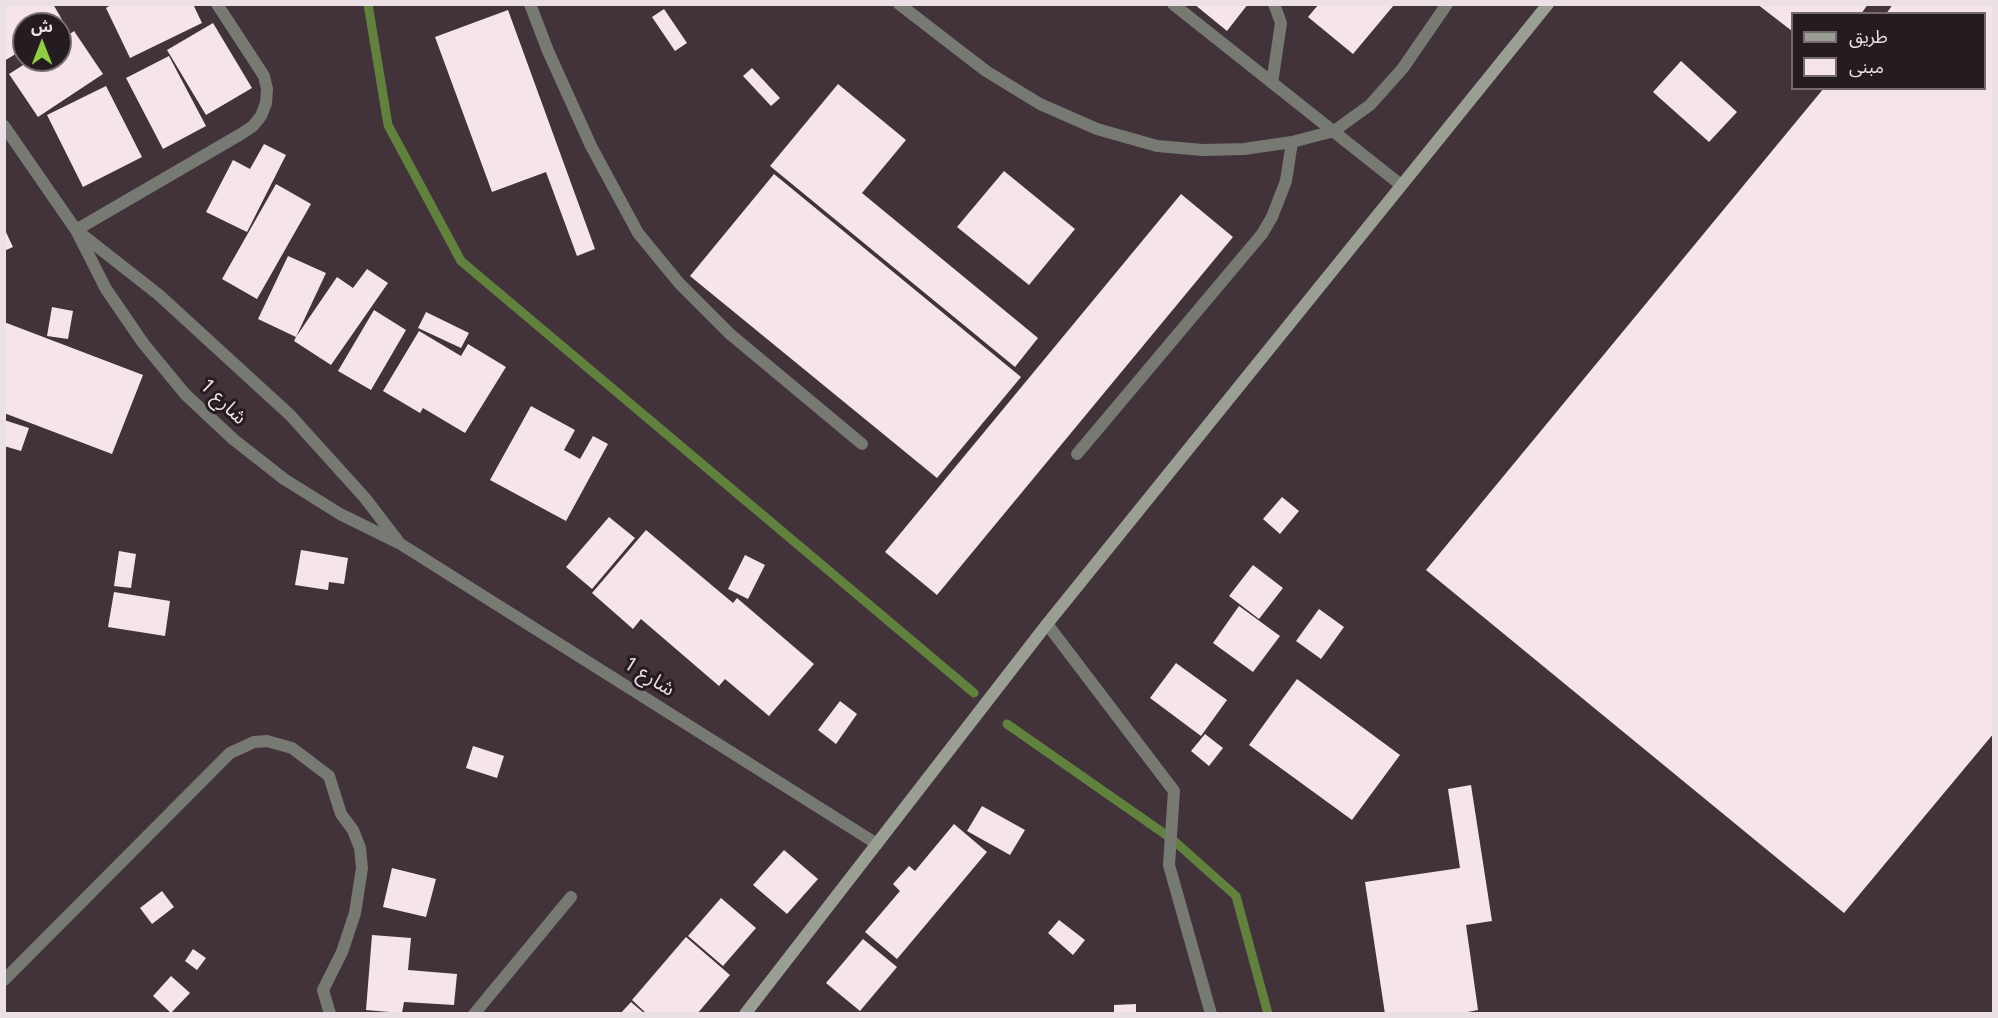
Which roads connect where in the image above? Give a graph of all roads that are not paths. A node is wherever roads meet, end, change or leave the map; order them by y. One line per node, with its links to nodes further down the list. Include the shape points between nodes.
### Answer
1 (217, 4): 13 (street, via 264,76 266,103 261,116 241,134)
2 (530, 4): 14 (street, via 591,146 638,233 679,283 730,334)
3 (899, 4): 11 (street, via 986,71 1040,104 1096,129 1157,146 1203,150)
4 (1173, 4): 8 (street)
5 (1274, 4): 8 (street, via 1281,24)
6 (1447, 4): 10 (street, via 1397,76 1370,105)
7 (1548, 4): 12 (main road)
8 (1272, 83): 10 (street)
9 (5, 128): 13 (street, شارع 1)
10 (1334, 131): 11 (street); 12 (street)
11 (1292, 142): 15 (street, via 1286,181 1262,234)
12 (1401, 185): 17 (main road)
13 (76, 230): 16 (street, شارع 1, via 159,295 290,416 365,498); 16 (street, شارع 1, via 106,289 143,343 193,401 284,479 340,514)
14 (862, 444)
15 (1077, 454)
16 (399, 543): 18 (street, شارع 1)
17 (1047, 624): 18 (main road); 24 (street, via 1174,791 1169,865)
18 (877, 844): 23 (main road)
19 (571, 897): 22 (street)
20 (4, 980): 21 (street, via 231,753 254,742 267,741 292,748 329,776 341,814 360,848 362,868 355,913 323,990)
21 (330, 1014)
22 (474, 1014)
23 (744, 1014)
24 (1211, 1014)

